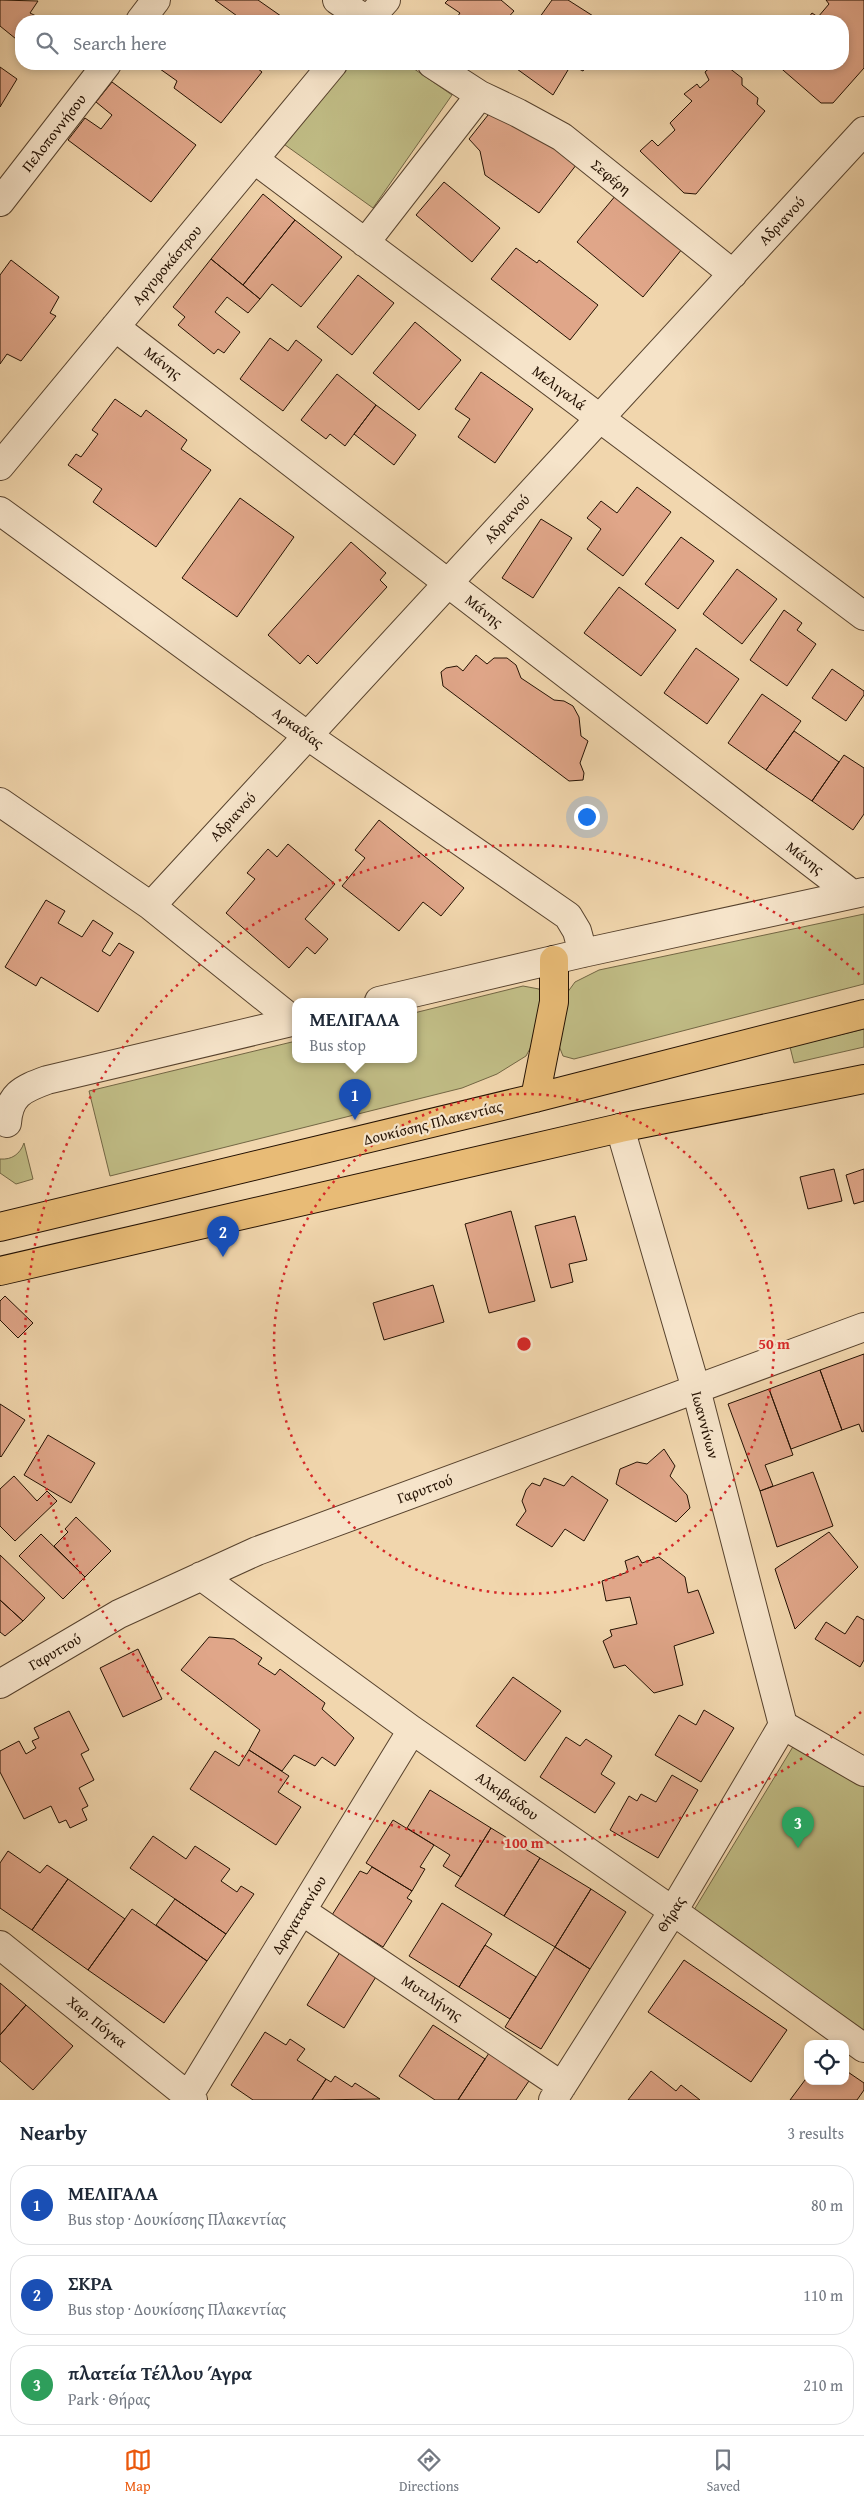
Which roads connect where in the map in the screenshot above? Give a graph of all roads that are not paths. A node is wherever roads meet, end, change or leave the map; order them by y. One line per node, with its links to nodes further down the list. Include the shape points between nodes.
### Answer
1 (156, 0): 4 (street)
2 (337, 0): 5 (street)
3 (386, 0): 6 (street)
4 (145, 15)
5 (358, 15)
6 (372, 15)
7 (102, 70): 13 (street, Πελοποννήσου)
8 (328, 70): 12 (street, Αργυροκάστρου)
9 (441, 70): 10 (street, Σεφέρη)
10 (480, 95): 14 (street); 15 (street, Σεφέρη, via 518,112 562,138)
11 (864, 131): 15 (street, Αδριανού)
12 (254, 160): 14 (street, Μελιγαλά); 16 (street, Αργυροκάστρου)
13 (0, 202)
14 (366, 243): 17 (street, Μελιγαλά)
15 (733, 274): 17 (street, Αδριανού)
16 (116, 326): 18 (street, Αργυροκάστρου); 20 (street, Μάνης)
17 (599, 418): 20 (street, Αδριανού); 21 (street, Μελιγαλά)
18 (0, 466)
19 (0, 511): 22 (street, Αρκαδίας)
20 (448, 583): 22 (street, Αδριανού); 24 (street, Μάνης)
21 (864, 616)
22 (308, 736): 25 (street, Αδριανού); 26 (street, Αρκαδίας, via 568,916)
23 (0, 802): 25 (street)
24 (858, 893): 26 (street)
25 (151, 906): 30 (street)
26 (584, 953): 27 (street)
27 (554, 960): 28 (street); 33 (main road, via 554,1002)
28 (392, 998)
29 (864, 1014): 33 (main road, Δουκίσσης Πλακεντίας)
30 (292, 1019)
31 (292, 1022): 34 (street, via 30,1086 16,1095 8,1108)
32 (864, 1079): 35 (main road)
33 (535, 1098): 37 (main road, Δουκίσσης Πλακεντίας)
34 (7, 1123)
35 (620, 1128): 39 (main road); 41 (street, Ιωαννίνων)
36 (0, 1206): 37 (main road)
37 (30, 1222): 38 (main road, Δουκίσσης Πλακεντίας)
38 (0, 1227)
39 (0, 1271)
40 (864, 1327): 41 (street, Γαρυττού)
41 (696, 1389): 42 (street, Γαρυττού, via 257,1551); 44 (street, Ιωαννίνων)
42 (201, 1576): 43 (street, Γαρυττού, via 119,1614); 45 (street, Αλκιβιάδου)
43 (0, 1684)
44 (783, 1725): 46 (street); 48 (street, Θήρας)
45 (412, 1730): 47 (street, Δραγατσανίου); 48 (street, Αλκιβιάδου)
46 (864, 1772)
47 (302, 1910): 51 (street, Μυτιλήνης); 52 (street, Δραγατσανίου)
48 (673, 1911): 50 (street, Αλκιβιάδου); 51 (street, Θήρας)
49 (0, 1945): 52 (street, Χαρ. Πόγκα)
50 (864, 2048)
51 (558, 2093)
52 (189, 2098)

